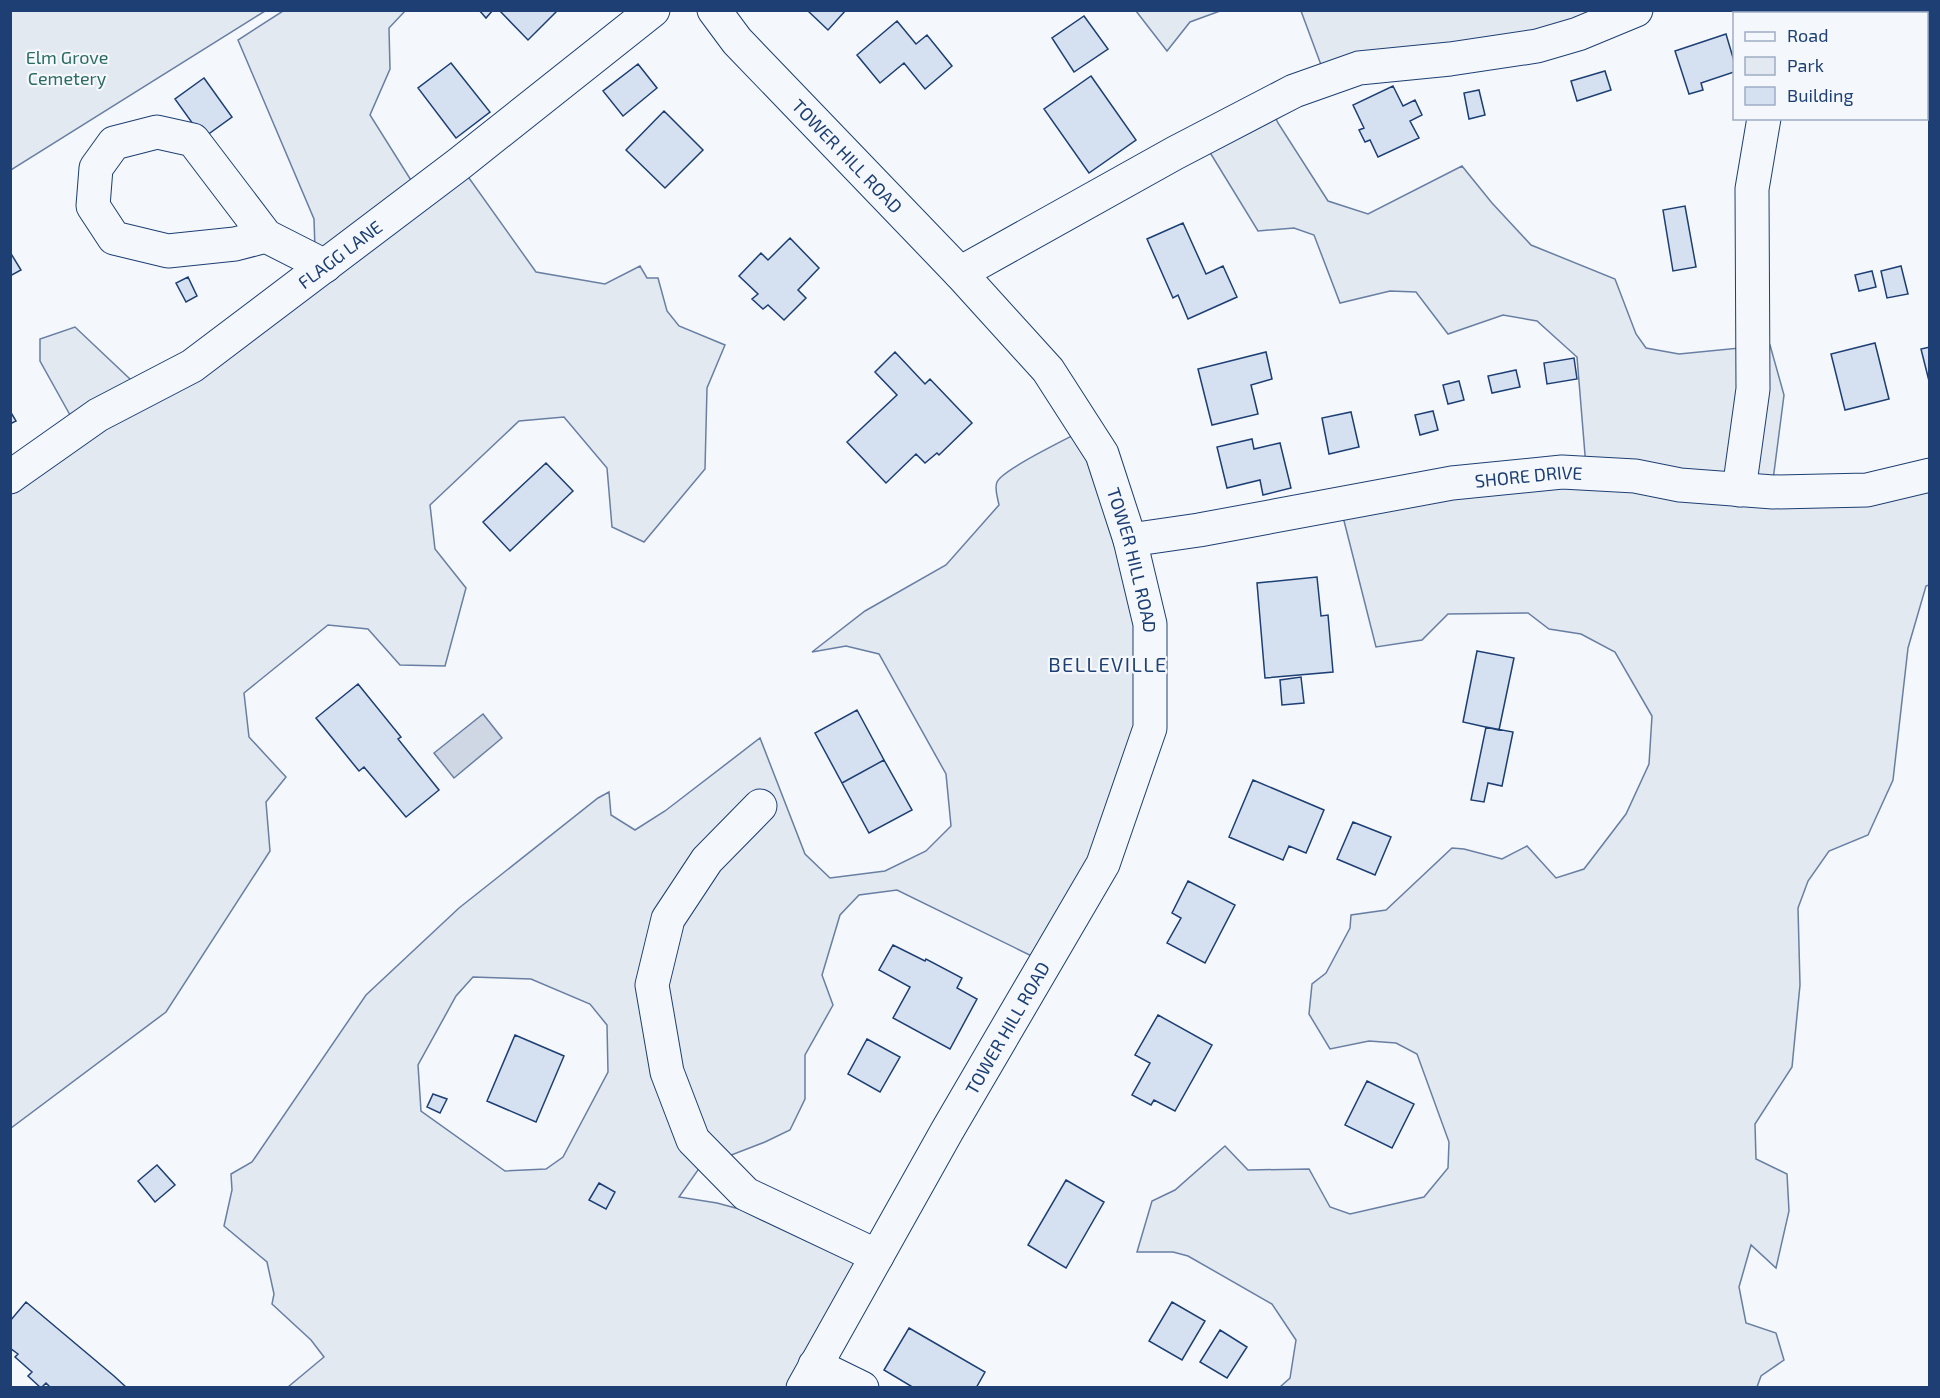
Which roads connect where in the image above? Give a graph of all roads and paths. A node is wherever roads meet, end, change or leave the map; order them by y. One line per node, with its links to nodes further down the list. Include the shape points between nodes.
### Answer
1 (653, 10): 6 (street, FLAGG LANE)
2 (714, 10): 7 (street, TOWER HILL ROAD, via 737,41)
3 (1636, 10): 7 (street, via 1537,46 1359,68 1294,91)
4 (1764, 120): 10 (street, via 1752,189 1753,389)
5 (266, 236): 5 (street, via 193,140 157,132 114,143 96,168 93,206 114,238 168,251 235,244); 6 (street)
6 (325, 266): 9 (street, FLAGG LANE, via 192,366 98,415)
7 (960, 273): 11 (street, TOWER HILL ROAD, via 1048,370 1096,444)
8 (1929, 475): 10 (street, SHORE DRIVE, via 1867,490)
9 (10, 477)
10 (1739, 490): 11 (street, SHORE DRIVE, via 1635,476 1562,472 1452,483 1199,531)
11 (1130, 540): 13 (street, TOWER HILL ROAD, via 1150,624 1150,728 1103,864)
12 (760, 806): 13 (street, via 707,860 668,919 652,986 667,1072 693,1140 746,1194)
13 (877, 1256): 14 (street, TOWER HILL ROAD)
14 (809, 1376): 15 (street)
15 (862, 1388)

